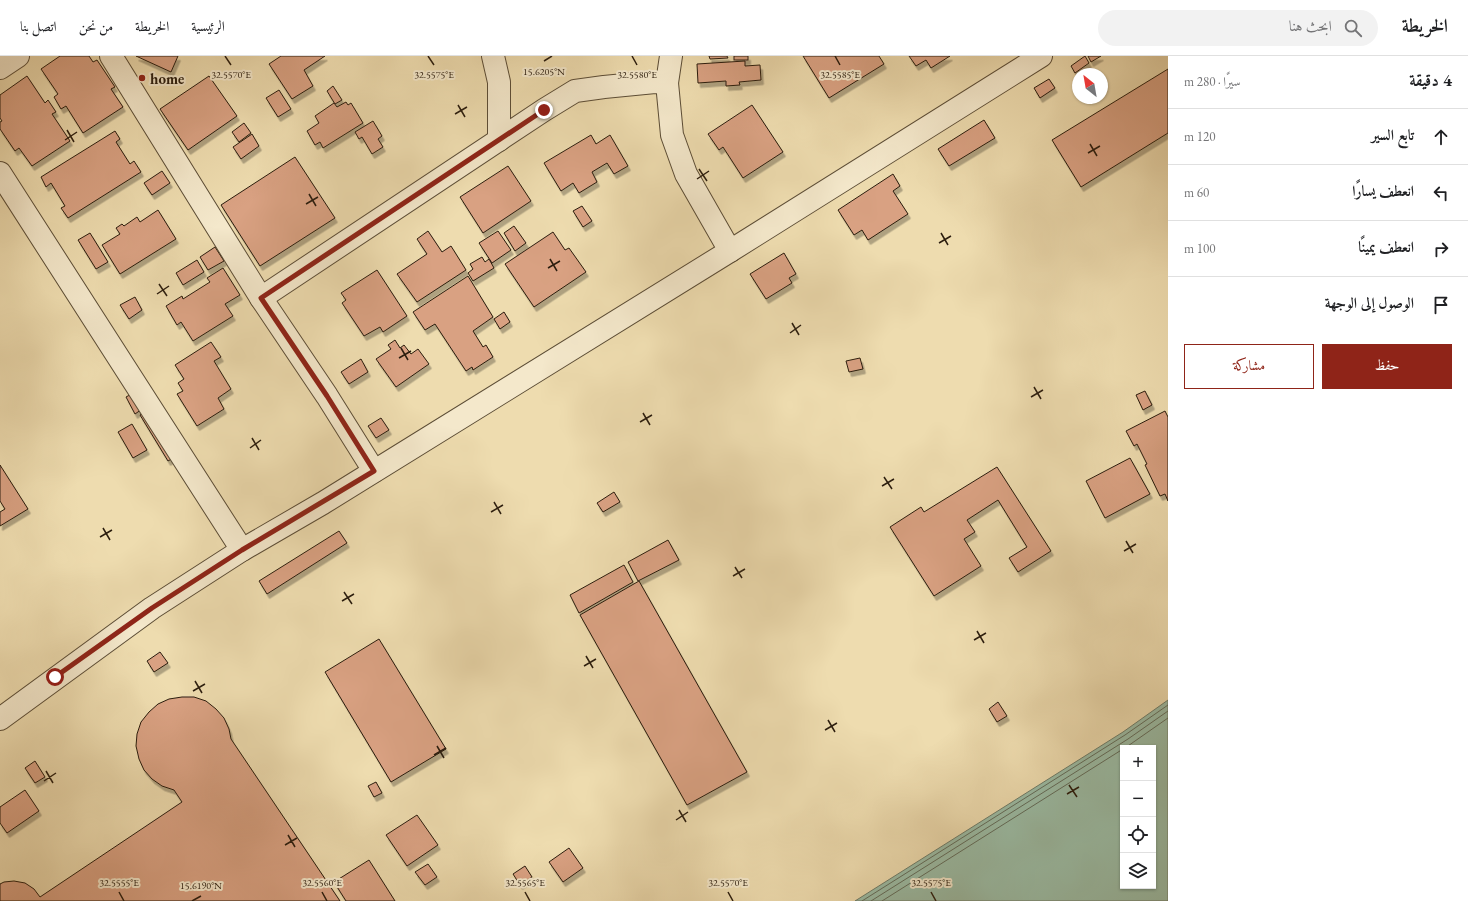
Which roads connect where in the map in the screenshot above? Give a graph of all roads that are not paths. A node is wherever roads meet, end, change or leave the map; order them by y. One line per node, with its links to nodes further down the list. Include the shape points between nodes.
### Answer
1 (18, 56): 6 (street)
2 (111, 56): 11 (street)
3 (493, 56): 8 (street, via 499,82)
4 (671, 56): 7 (street)
5 (1041, 56): 10 (street)
6 (0, 68)
7 (667, 83): 8 (street, via 575,91); 10 (street, via 672,135 686,174)
8 (499, 140): 11 (street)
9 (0, 172): 13 (street)
10 (730, 251): 12 (street)
11 (261, 298): 12 (street)
12 (374, 471): 13 (street)
13 (242, 550): 14 (street, via 152,608)
14 (0, 719)

